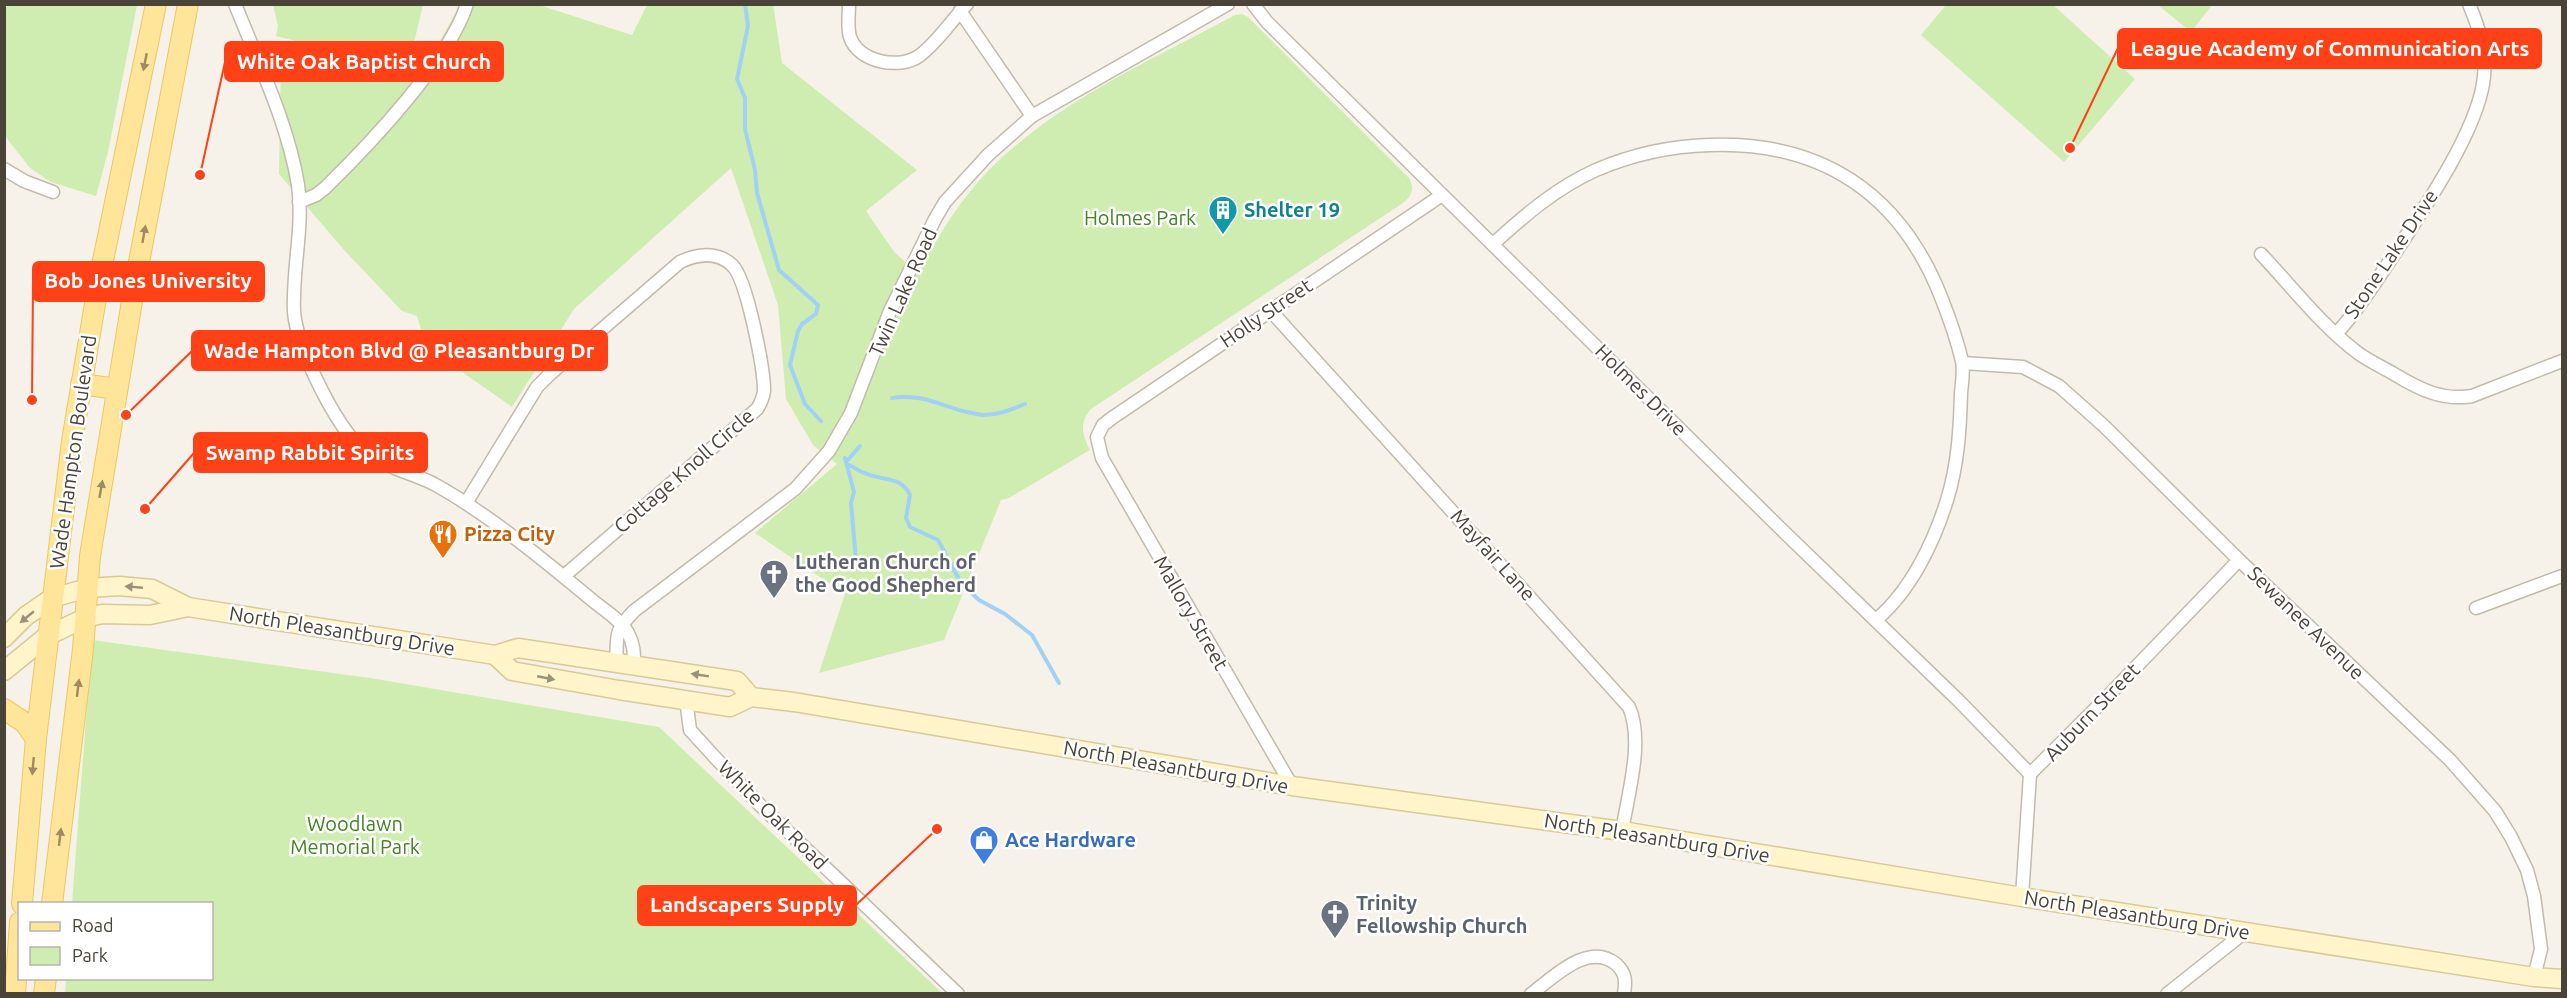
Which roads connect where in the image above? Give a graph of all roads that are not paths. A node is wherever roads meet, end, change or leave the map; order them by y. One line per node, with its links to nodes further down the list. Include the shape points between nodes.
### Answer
1 (235, 4): 14 (street, via 285,132)
2 (467, 4): 14 (street, via 442,54 402,103 325,188)
3 (849, 4): 8 (street, via 851,39 859,51 893,63 918,56)
4 (1228, 4): 10 (street, Twin Lake Road)
5 (1253, 4): 13 (street, Holmes Drive)
6 (2469, 4): 18 (street, Stone Lake Drive, via 2485,61 2478,102 2429,201 2353,315)
7 (156, 7): 9 (main road); 21 (main road, Wade Hampton Boulevard, one-way to 21)
8 (964, 8): 10 (street)
9 (187, 9): 22 (main road, Wade Hampton Boulevard, one-way to 9)
10 (1032, 116): 36 (street, Twin Lake Road, via 988,155 945,202 902,282 855,404 829,451 795,489)
11 (4, 170): 12 (street)
12 (52, 192)
13 (1442, 195): 15 (street, Holmes Drive); 17 (street, Holly Street)
14 (299, 202): 24 (street, via 294,313 312,369 334,412 370,457 425,480)
15 (1493, 244): 20 (street, via 1552,194 1630,158 1691,145 1779,148 1822,163 1846,177 1900,223 1934,279); 35 (street, Holmes Drive)
16 (2261, 254): 18 (street)
17 (1270, 310): 23 (street, Holly Street, via 1112,418); 48 (street, Mayfair Lane, via 1629,707 1636,738)
18 (2336, 334): 19 (street, Stone Lake Drive, via 2359,354 2412,386 2439,397 2472,396)
19 (2562, 361)
20 (1963, 363): 27 (street, Sewanee Avenue, via 2023,367 2059,386); 35 (street, via 1959,449 1953,482 1917,567)
21 (81, 384): 22 (main road); 25 (main road, Wade Hampton Boulevard)
22 (117, 389): 26 (main road, Wade Hampton Boulevard, one-way to 22)
23 (1097, 437): 47 (street, Mallory Street, via 1102,458)
24 (466, 503): 28 (street); 28 (street, Cottage Knoll Circle, via 537,387 550,374 680,262 707,255 730,263 741,278 763,369 762,401)
25 (63, 516): 26 (main road); 31 (main road, Wade Hampton Boulevard)
26 (96, 519): 30 (main road, Wade Hampton Boulevard)
27 (2239, 560): 46 (street, Auburn Street); 54 (street, Sewanee Avenue, via 2450,760 2494,811 2520,853 2534,896 2541,949)
28 (564, 576): 36 (street)
29 (2562, 576): 33 (street)
30 (88, 588): 31 (main road, North Pleasantburg Drive); 32 (main road, North Pleasantburg Drive, one-way to 30, via 152,588); 34 (main road, Wade Hampton Boulevard)
31 (51, 598): 37 (main road, Wade Hampton Boulevard); 38 (main road, North Pleasantburg Drive, one-way to 38)
32 (188, 607): 34 (main road, North Pleasantburg Drive, via 150,615 102,614); 39 (main road, North Pleasantburg Drive)
33 (2476, 608)
34 (85, 618): 37 (main road, North Pleasantburg Drive); 51 (main road, Wade Hampton Boulevard, one-way to 34)
35 (1877, 620): 46 (street, Holmes Drive)
36 (621, 624): 40 (street, via 616,634); 40 (street, via 634,647)
37 (47, 636): 41 (main road, North Pleasantburg Drive); 45 (main road, Wade Hampton Boulevard)
38 (4, 638)
39 (495, 655): 40 (main road, North Pleasantburg Drive, via 518,648); 43 (main road, North Pleasantburg Drive, one-way to 43, via 512,671)
40 (625, 663): 42 (main road, North Pleasantburg Drive, one-way to 40, via 737,681)
41 (4, 671)
42 (751, 697): 43 (main road, North Pleasantburg Drive, via 730,707); 47 (main road, North Pleasantburg Drive)
43 (686, 699): 57 (street, White Oak Road, via 690,730 722,765)
44 (4, 709): 45 (main road, via 25,723)
45 (36, 739): 50 (main road, Wade Hampton Boulevard, one-way to 50)
46 (2030, 774): 49 (street, Auburn Street)
47 (1292, 786): 48 (main road, North Pleasantburg Drive)
48 (1622, 831): 49 (main road, North Pleasantburg Drive)
49 (2022, 897): 52 (main road, North Pleasantburg Drive)
50 (22, 902)
51 (51, 902)
52 (2245, 932): 54 (main road, North Pleasantburg Drive); 60 (street)
53 (18, 950): 56 (main road)
54 (2534, 977): 55 (main road, North Pleasantburg Drive)
55 (2562, 979)
56 (15, 993)
57 (958, 993)
58 (1531, 993): 59 (street, via 1583,958 1595,956 1620,968 1626,980)
59 (1624, 993)
60 (2167, 993)

